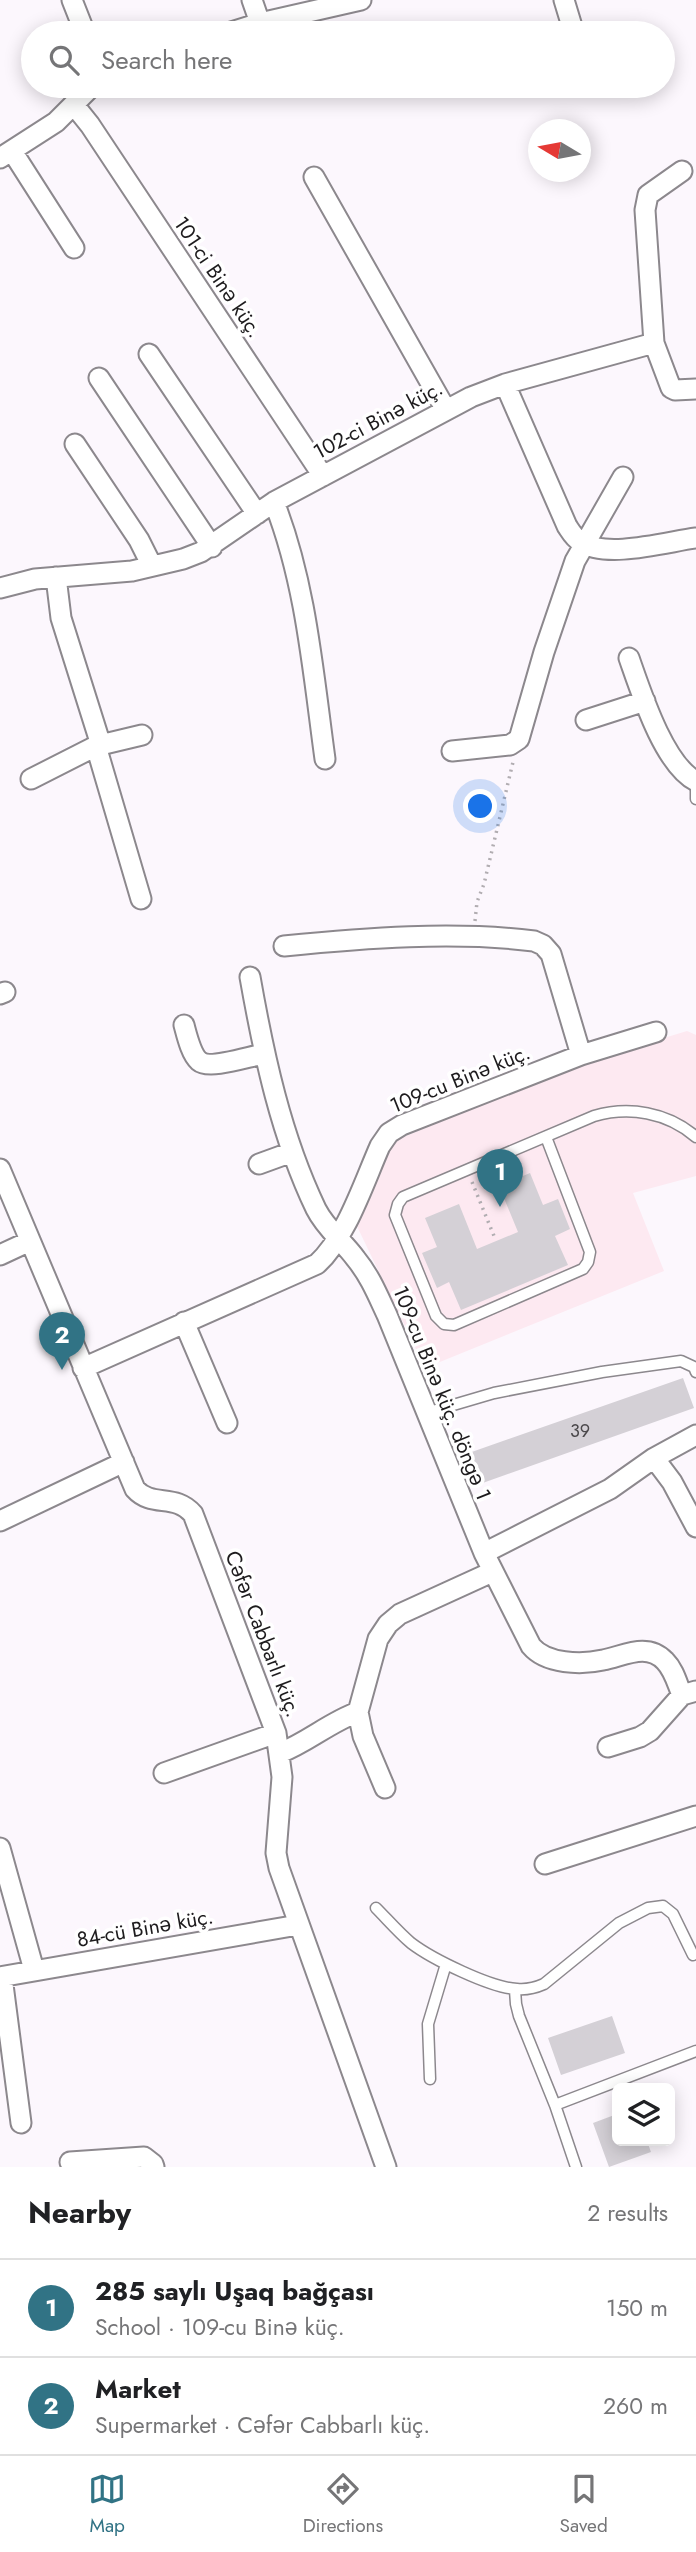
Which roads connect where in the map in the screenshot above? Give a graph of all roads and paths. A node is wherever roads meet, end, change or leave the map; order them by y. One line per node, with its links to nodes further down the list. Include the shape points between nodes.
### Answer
1 (72, 0): 5 (street)
2 (252, 0): 6 (street)
3 (360, 0): 7 (street)
4 (564, 0): 8 (street)
5 (80, 21)
6 (259, 21)
7 (269, 21)
8 (570, 21)
9 (81, 98): 10 (street)
10 (74, 105): 11 (street); 22 (street, 101-ci Binə küç.)
11 (6, 155): 14 (street)
12 (682, 171): 15 (street, via 648,195 645,210)
13 (314, 177): 20 (street)
14 (74, 248)
15 (654, 343): 18 (street, 102-ci Binə küç.); 19 (street, via 671,388)
16 (149, 354): 25 (street)
17 (99, 379): 28 (street)
18 (505, 384): 20 (street, 102-ci Binə küç.); 27 (street, via 567,526)
19 (696, 389)
20 (446, 410): 22 (street, 102-ci Binə küç.)
21 (75, 444): 29 (street)
22 (323, 476): 24 (street, 102-ci Binə küç.)
23 (623, 477): 27 (street)
24 (274, 502): 25 (street, 102-ci Binə küç.); 39 (street, via 296,570)
25 (257, 514): 28 (street, 102-ci Binə küç.)
26 (696, 538): 27 (street, via 600,550)
27 (583, 544): 36 (street, via 519,738)
28 (212, 547): 29 (street, 102-ci Binə küç.)
29 (152, 566): 30 (street, 102-ci Binə küç.)
30 (56, 577): 31 (street, 102-ci Binə küç.); 37 (street, via 61,618 100,742)
31 (0, 589)
32 (629, 658): 33 (street)
33 (645, 701): 34 (street); 41 (street, via 674,763)
34 (586, 720)
35 (142, 735): 37 (street)
36 (510, 745): 38 (street); 44 (path, via 514,765 477,902)
37 (96, 746): 40 (street); 43 (street)
38 (452, 751)
39 (325, 759)
40 (32, 779)
41 (696, 781): 42 (lane)
42 (696, 799)
43 (141, 899)
44 (474, 937): 45 (street); 50 (street, via 534,941 551,954)
45 (284, 946)
46 (250, 977): 49 (street, 109-cu Binə küç. döngə 1)
47 (184, 1025): 49 (street, via 200,1063)
48 (656, 1031): 50 (street, 109-cu Binə küç.)
49 (264, 1054): 53 (street, 109-cu Binə küç. döngə 1)
50 (581, 1055): 58 (street, 109-cu Binə küç., via 389,1133)
51 (546, 1137): 52 (lane, via 594,1116 626,1110 667,1119); 56 (lane); 56 (lane, via 590,1252 588,1262 583,1269 466,1320 444,1324 436,1316 395,1215 403,1197)
52 (696, 1137)
53 (292, 1152): 54 (street); 58 (street, 109-cu Binə küç. döngə 1, via 316,1209)
54 (259, 1164)
55 (0, 1169): 59 (street, Cəfər Cabbarlı küç.)
56 (467, 1171): 57 (path)
57 (494, 1236)
58 (338, 1239): 61 (street, 109-cu Binə küç., via 317,1264); 64 (street, 109-cu Binə küç. döngə 1, via 369,1277)
59 (30, 1241): 60 (street); 62 (street, Cəfər Cabbarlı küç.)
60 (0, 1255)
61 (184, 1322): 62 (street, 109-cu Binə küç.); 65 (street)
62 (83, 1367): 68 (street, Cəfər Cabbarlı küç.)
63 (696, 1372): 64 (lane, via 681,1361 602,1372 494,1393)
64 (426, 1413): 71 (street, 109-cu Binə küç. döngə 1)
65 (228, 1423)
66 (696, 1435): 67 (street)
67 (654, 1458): 70 (street, via 673,1482); 71 (street, via 610,1489)
68 (124, 1462): 69 (street); 75 (street, Cəfər Cabbarlı küç., via 140,1495 186,1505 193,1514)
69 (0, 1521)
70 (696, 1527)
71 (484, 1553): 72 (street, 109-cu Binə küç. döngə 1)
72 (492, 1572): 73 (street, 109-cu Binə küç. döngə 1, via 537,1653 583,1662 644,1650 664,1659); 74 (street, via 400,1614 388,1624 372,1651)
73 (689, 1693): 76 (street, via 650,1731)
74 (358, 1712): 77 (street); 79 (street)
75 (276, 1733): 77 (street, Cəfər Cabbarlı küç.); 78 (street)
76 (607, 1746)
77 (280, 1753): 84 (street, Cəfər Cabbarlı küç., via 276,1853)
78 (164, 1773)
79 (385, 1788)
80 (696, 1816): 82 (street)
81 (0, 1848): 87 (street)
82 (545, 1864)
83 (376, 1908): 86 (lane, via 409,1941)
84 (298, 1925): 87 (street, 84-cü Binə küç.); 96 (street, Cəfər Cabbarlı küç.)
85 (693, 1955): 89 (lane, via 673,1914 663,1906 648,1908 619,1923 544,1984)
86 (446, 1964): 89 (lane); 91 (lane, via 428,2025)
87 (34, 1969): 88 (street, 84-cü Binə küç.)
88 (1, 1977): 93 (street)
89 (515, 1990): 92 (lane, via 519,2015)
90 (696, 2051): 92 (lane)
91 (430, 2079)
92 (555, 2105): 97 (lane)
93 (21, 2123)
94 (69, 2162): 95 (street, via 144,2157)
95 (154, 2167)
96 (386, 2167)
97 (576, 2167)

